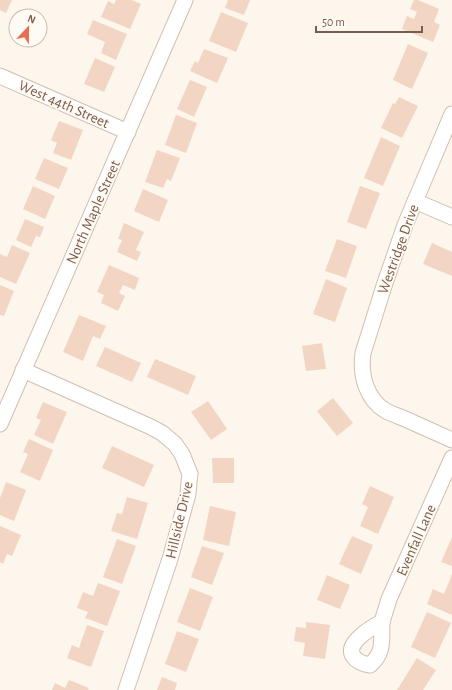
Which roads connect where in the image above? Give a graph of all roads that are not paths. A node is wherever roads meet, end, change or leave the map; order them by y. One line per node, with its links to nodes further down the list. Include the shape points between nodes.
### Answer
1 (185, 0): 4 (street, North Maple Street)
2 (0, 76): 4 (street, West 44th Street)
3 (452, 114): 5 (street, Westridge Drive)
4 (128, 132): 7 (street, North Maple Street)
5 (415, 201): 6 (street); 9 (street, Westridge Drive, via 384,286 361,364 366,387 375,401 386,410)
6 (452, 217)
7 (23, 370): 8 (street, North Maple Street); 12 (street, Hillside Drive, via 162,432 182,454 190,474 188,494 170,559)
8 (0, 424)
9 (452, 440)
10 (452, 458): 11 (street, Evenfall Lane, via 389,599)
11 (382, 622)
12 (126, 690)

